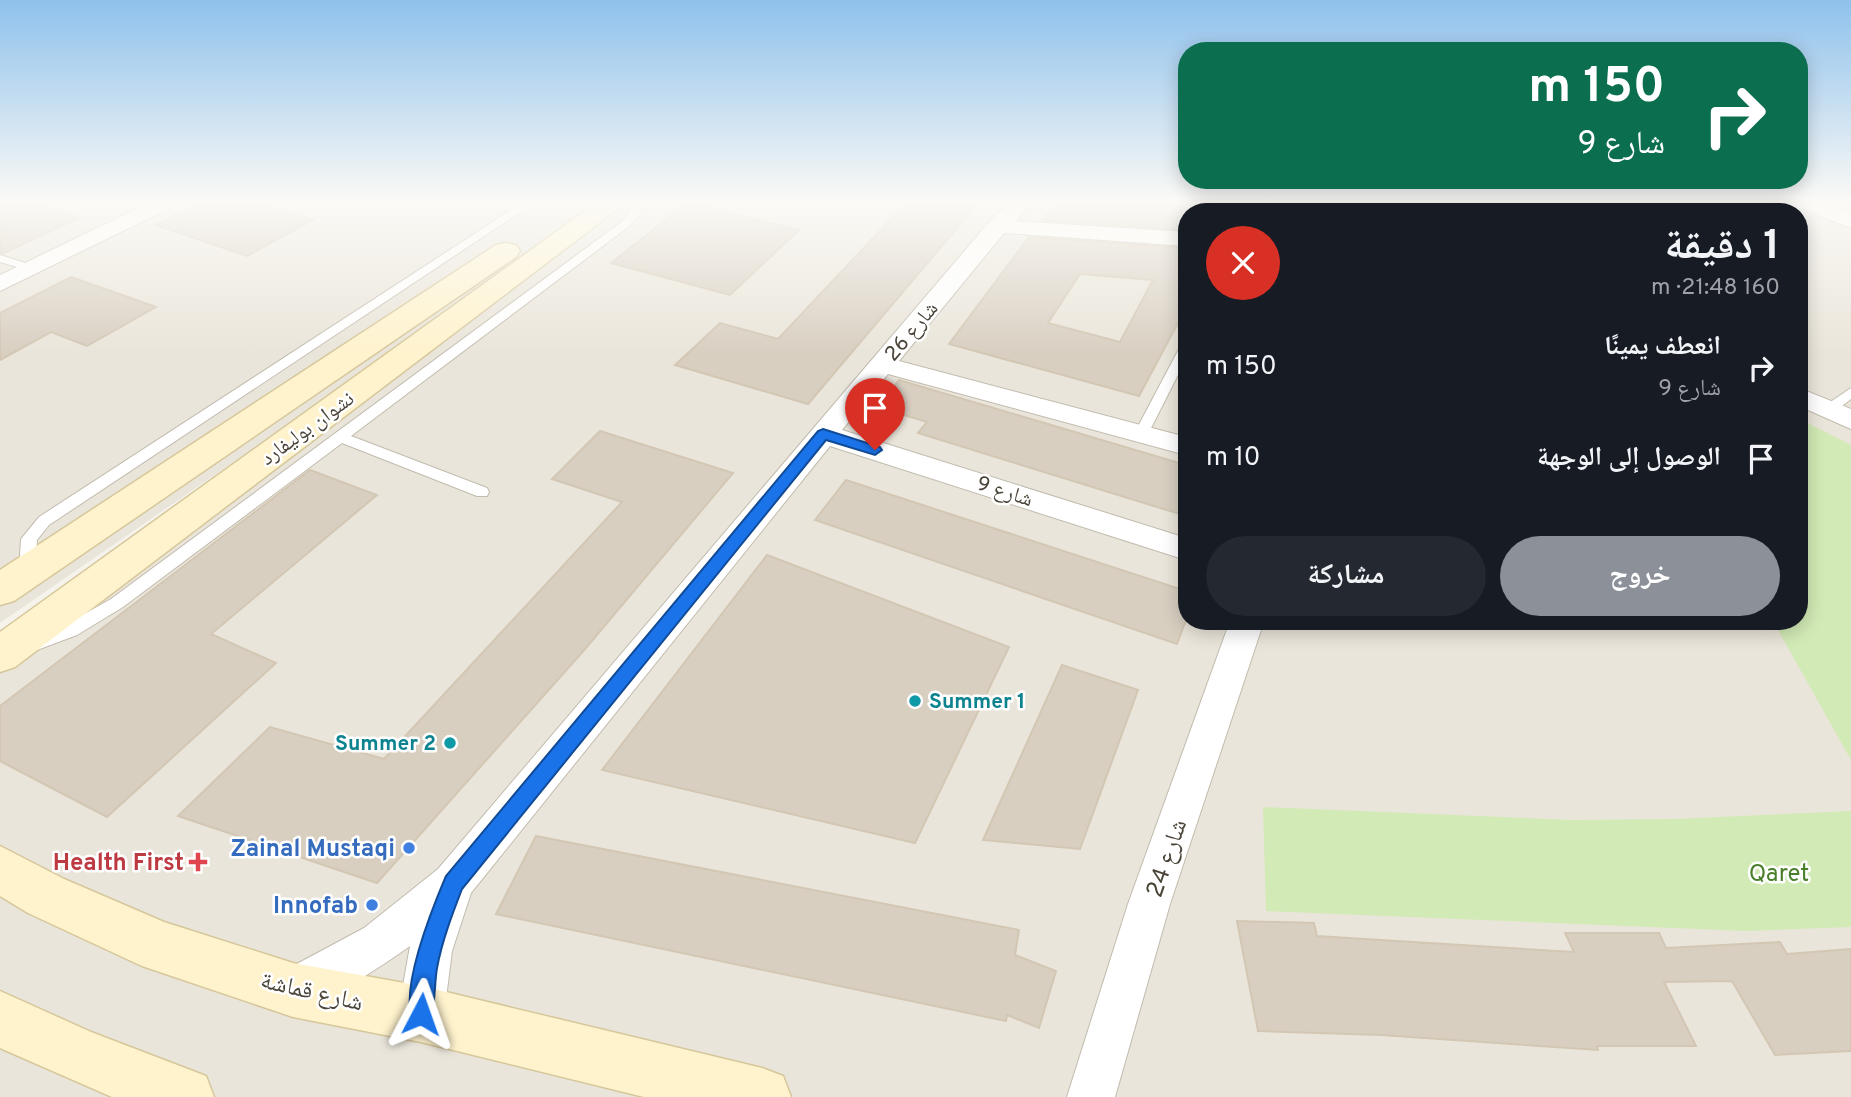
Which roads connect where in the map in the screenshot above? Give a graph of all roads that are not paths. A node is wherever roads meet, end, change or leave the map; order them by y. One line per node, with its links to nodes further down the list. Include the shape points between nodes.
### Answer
1 (64, 252): 8 (street)
2 (454, 252): 21 (lane, via 44,521 29,539)
3 (504, 252): 21 (street, نشوان بوليفارد)
4 (546, 252): 23 (street, نشوان بوليفارد)
5 (588, 252): 17 (lane)
6 (976, 252): 11 (street, شارع 26)
7 (0, 258): 8 (lane)
8 (32, 268): 9 (street)
9 (0, 284)
10 (1178, 362): 16 (lane)
11 (883, 365): 15 (street, شارع 26); 16 (street)
12 (1851, 392): 14 (lane)
13 (1808, 400): 14 (street)
14 (1840, 415)
15 (823, 434): 20 (street, شارع 9); 25 (street, شارع 26)
16 (1141, 434): 18 (street)
17 (341, 437): 19 (lane); 23 (lane, via 96,617)
18 (1178, 444)
19 (482, 492)
20 (1178, 546)
21 (13, 581)
22 (1244, 630): 31 (street, شارع 24, via 1149,904)
23 (1, 655)
24 (0, 869): 26 (street, شارع قماشة, via 46,896 161,947)
25 (453, 883): 26 (street, شارع 26, via 380,944); 27 (street, شارع 26, via 430,946)
26 (293, 990): 27 (street, شارع قماشة)
27 (421, 1014): 30 (street, شارع قماشة)
28 (0, 1019): 29 (street)
29 (185, 1097)
30 (762, 1097)
31 (1091, 1097)

